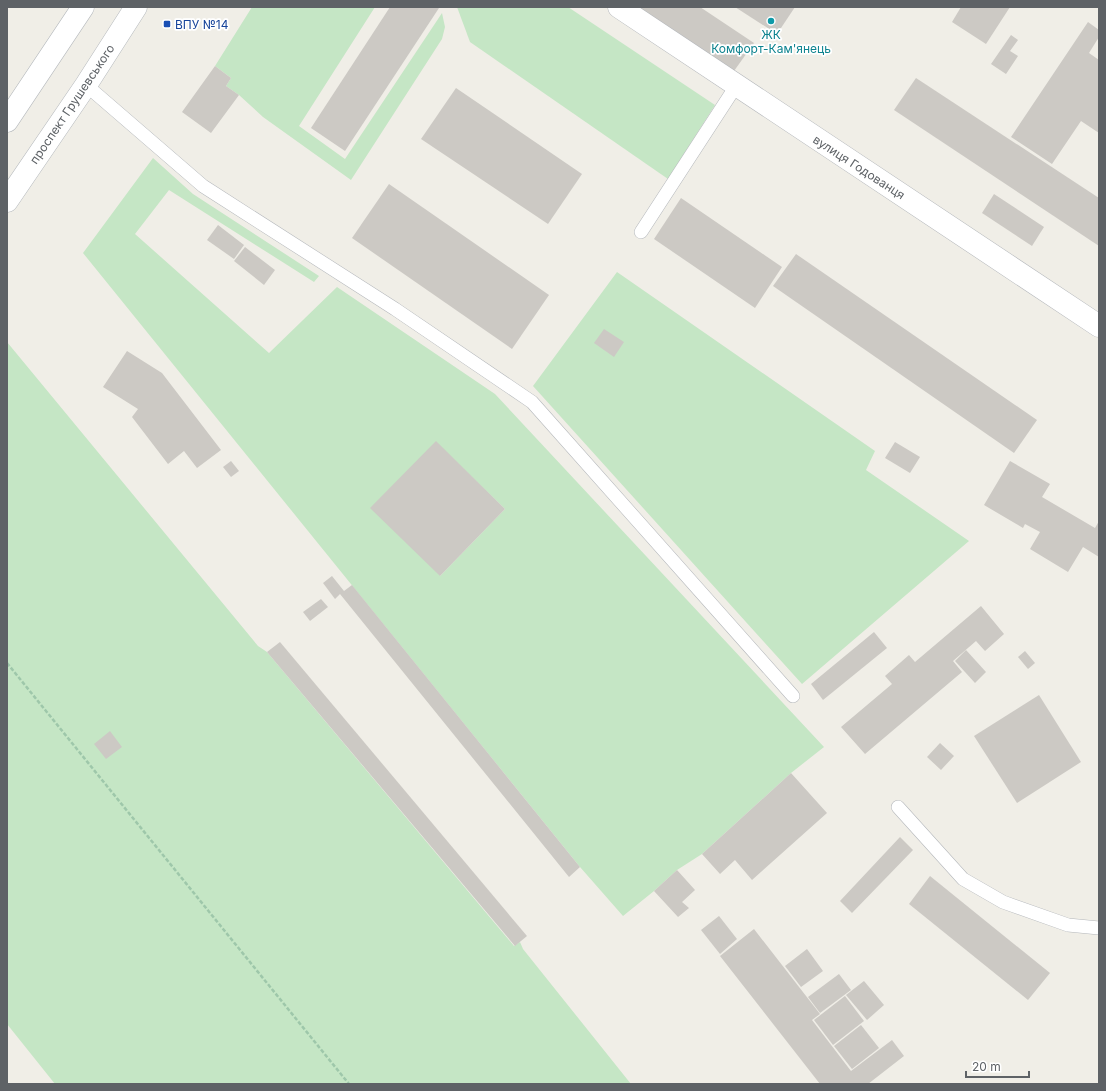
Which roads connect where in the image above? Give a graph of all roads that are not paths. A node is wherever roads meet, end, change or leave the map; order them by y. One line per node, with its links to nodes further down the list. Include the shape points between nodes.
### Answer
1 (83, 7): 6 (street)
2 (136, 7): 4 (street, проспект Грушевського)
3 (619, 7): 5 (street, вулиця Годованця)
4 (86, 85): 7 (street, проспект Грушевського); 10 (lane, via 203,186 395,309 532,402)
5 (736, 86): 8 (lane); 9 (street, вулиця Годованця)
6 (7, 121)
7 (7, 201)
8 (641, 232)
9 (1099, 326)
10 (793, 696)
11 (898, 807): 12 (lane, via 963,879 1003,902 1068,925)
12 (1099, 928)

